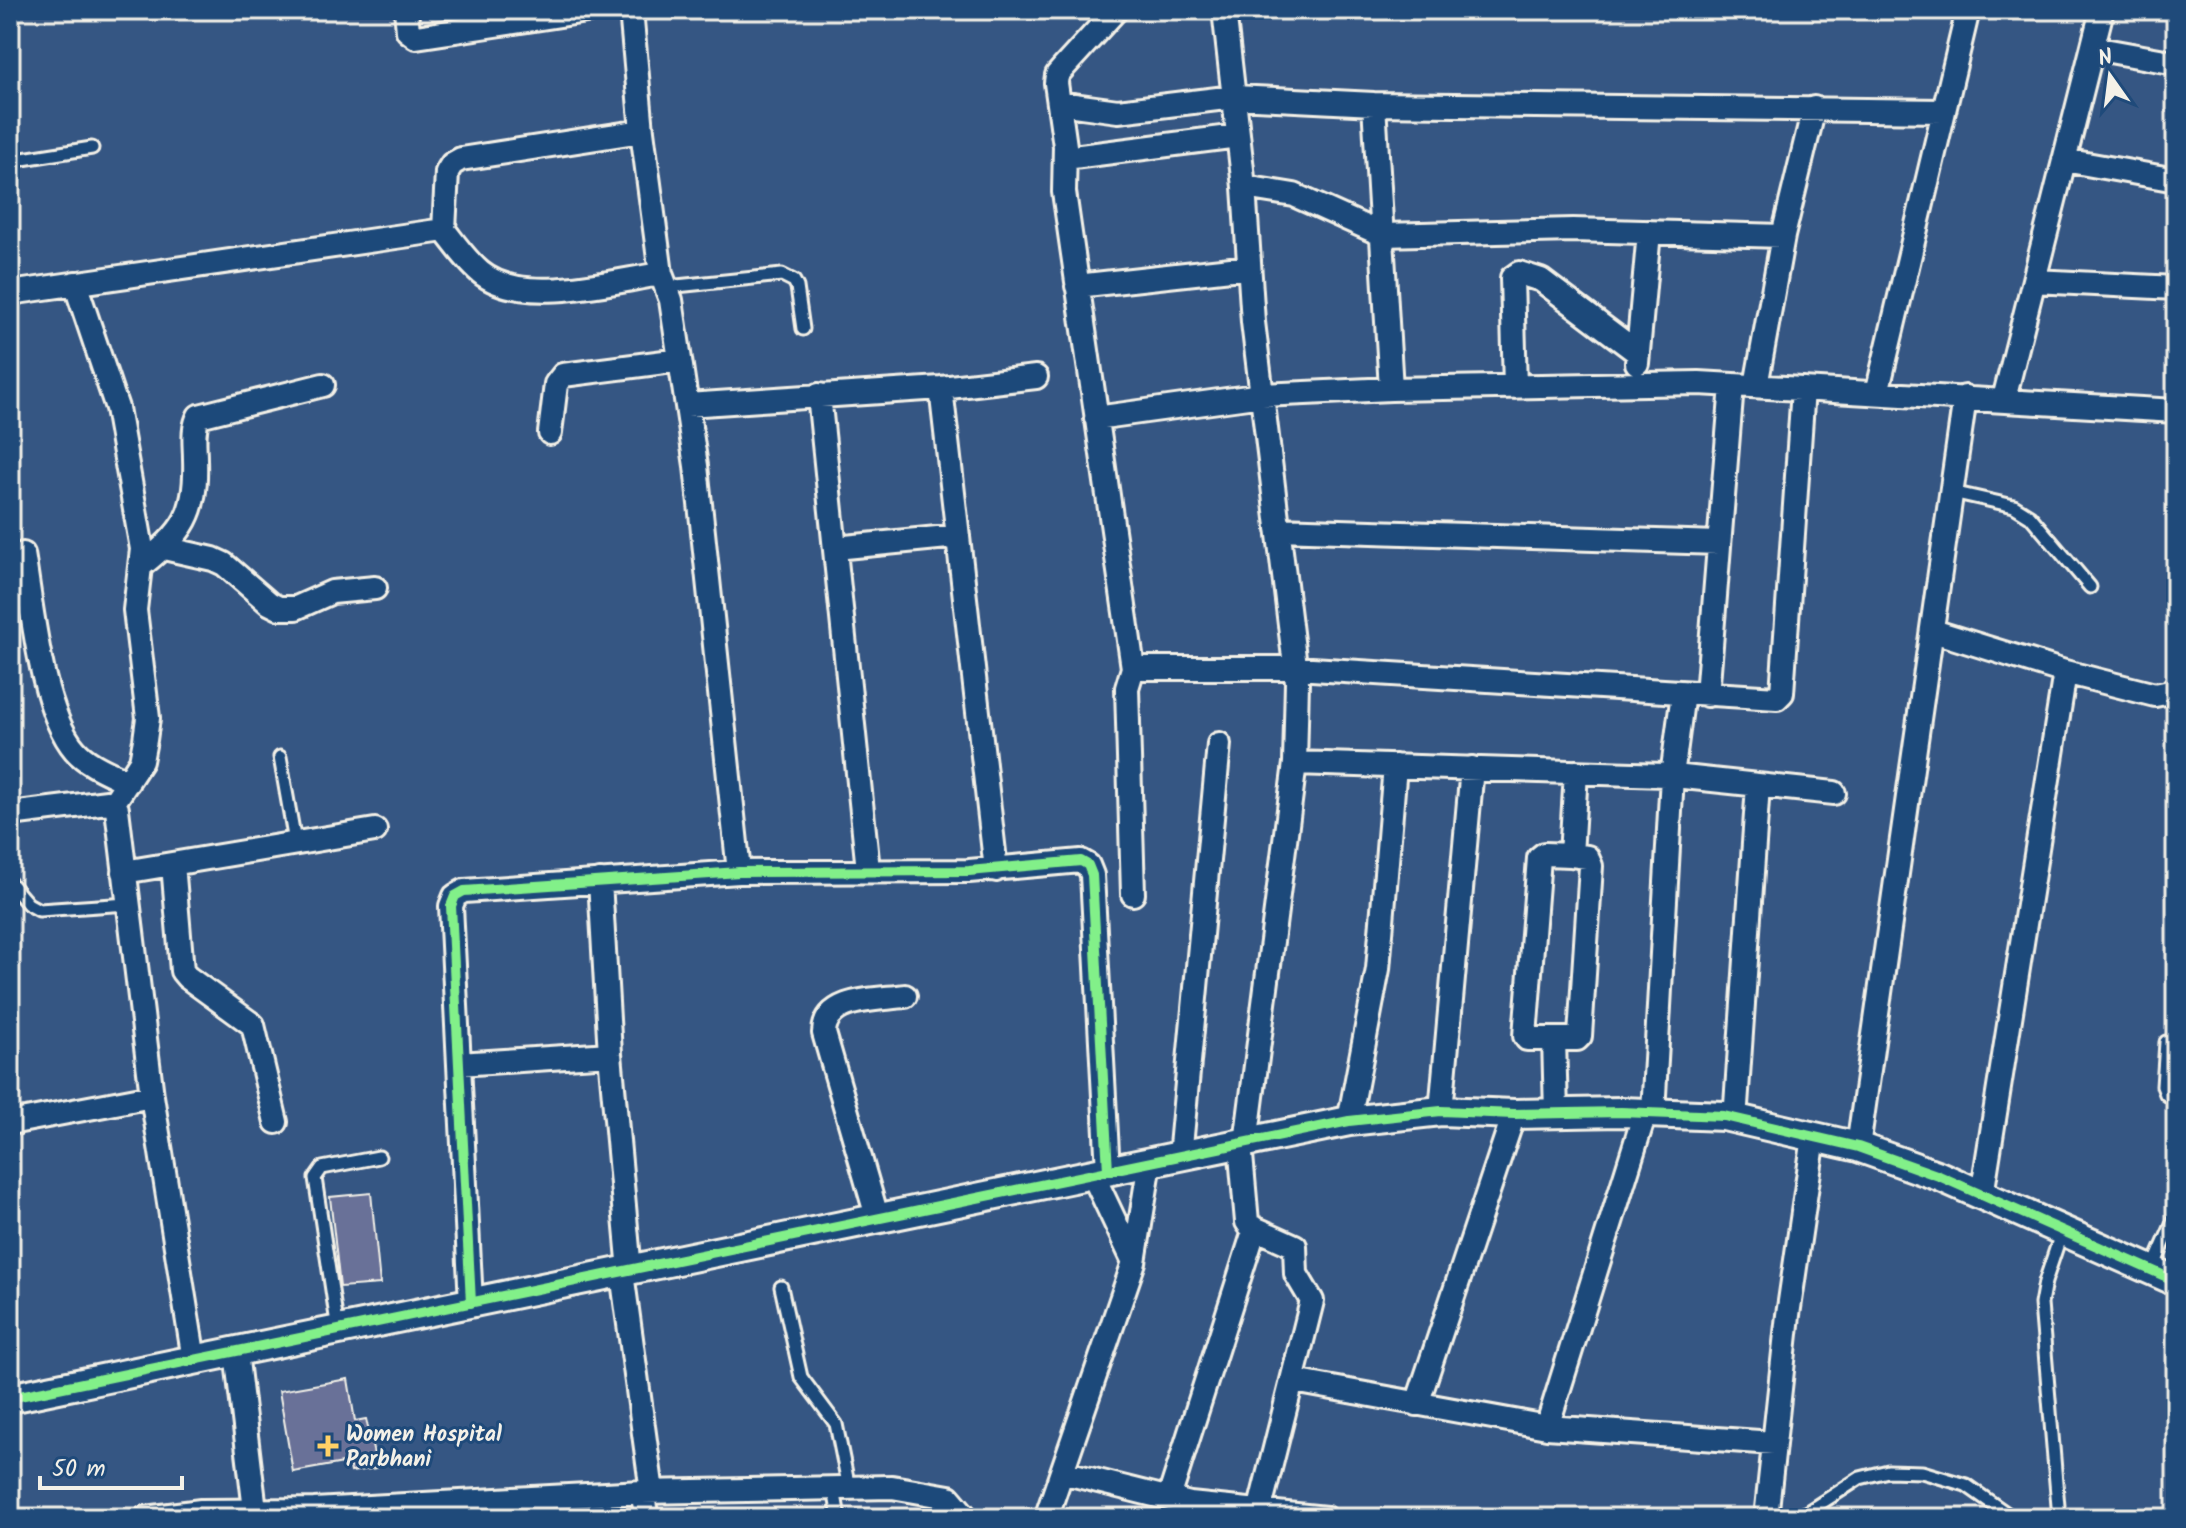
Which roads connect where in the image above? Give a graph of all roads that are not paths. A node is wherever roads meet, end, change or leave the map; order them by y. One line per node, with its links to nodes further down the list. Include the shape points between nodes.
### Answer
1 (406, 10): 2 (street, via 408,31 416,37)
2 (593, 10)
3 (631, 10): 15 (street)
4 (1116, 10): 11 (street, via 1057,75)
5 (1224, 10): 10 (street)
6 (1968, 10): 14 (street)
7 (2102, 10): 8 (street)
8 (2093, 48): 9 (street); 19 (street)
9 (2176, 63)
10 (1234, 97): 11 (street, via 1118,111); 12 (street); 16 (street)
11 (1059, 103): 18 (street)
12 (1374, 104): 13 (street); 25 (street)
13 (1814, 108): 14 (street); 26 (street)
14 (1943, 111): 46 (street)
15 (642, 131): 23 (street, via 461,159 447,172); 28 (street)
16 (1238, 136): 18 (street); 22 (street)
17 (92, 148): 20 (lane)
18 (1065, 158): 31 (street, via 1064,192)
19 (2064, 160): 21 (street); 29 (street)
20 (10, 161)
21 (2176, 180)
22 (1244, 187): 25 (street, via 1294,195); 27 (street)
23 (444, 230): 28 (street, via 482,274 513,287); 30 (street)
24 (1649, 232): 25 (street); 26 (street); 35 (street)
25 (1383, 235): 44 (street)
26 (1783, 236): 41 (street)
27 (1249, 267): 31 (street); 48 (street)
28 (664, 280): 34 (lane, via 782,275 797,287); 36 (street)
29 (2034, 281): 32 (street); 50 (street)
30 (75, 283): 33 (street); 62 (street, via 117,408)
31 (1077, 286): 53 (street)
32 (2176, 288)
33 (10, 293)
34 (803, 329)
35 (1638, 353): 39 (street); 42 (street, via 1541,280 1519,273 1512,278)
36 (680, 360): 51 (street); 54 (street, via 563,375 556,384)
37 (1036, 377): 43 (street)
38 (323, 385): 59 (street, via 199,416 191,507 181,531)
39 (1634, 385): 40 (street); 42 (street)
40 (1732, 385): 41 (street); 58 (street)
41 (1756, 386): 45 (street)
42 (1515, 387): 44 (street)
43 (941, 388): 47 (street); 57 (street)
44 (1391, 389): 48 (street)
45 (1803, 389): 46 (street); 71 (street, via 1782,693 1777,698)
46 (1877, 393): 49 (street)
47 (819, 395): 51 (street); 60 (street)
48 (1262, 395): 53 (street); 56 (street)
49 (1965, 397): 50 (street); 55 (street)
50 (2004, 399): 52 (street)
51 (687, 405): 91 (street)
52 (2176, 411)
53 (1096, 418): 66 (street)
54 (550, 433)
55 (1952, 492): 63 (lane, via 2014,506 2030,516); 65 (street)
56 (1278, 529): 58 (street); 67 (street)
57 (958, 536): 60 (street); 89 (street)
58 (1719, 543): 71 (street)
59 (164, 548): 62 (street); 64 (street, via 224,564 279,608 296,608 332,592)
60 (835, 548): 88 (street)
61 (23, 554): 79 (street, via 58,723 86,760)
62 (142, 565): 79 (street, via 135,610 148,718 141,761)
63 (2090, 587)
64 (375, 588)
65 (1933, 631): 68 (street); 113 (street)
66 (1133, 668): 67 (street); 94 (street, via 1127,688)
67 (1296, 668): 70 (street); 74 (street)
68 (2065, 672): 69 (street, via 2155,695); 118 (street)
69 (2176, 686)
70 (1683, 693): 71 (street); 78 (street)
71 (1707, 695)
72 (1219, 744): 115 (street)
73 (280, 757): 85 (lane)
74 (1295, 763): 75 (street); 112 (street)
75 (1395, 766): 76 (street); 108 (street, via 1378,969)
76 (1472, 768): 77 (street); 103 (street)
77 (1576, 772): 78 (street); 86 (street)
78 (1672, 776): 80 (street); 105 (street)
79 (128, 782): 82 (street)
80 (1758, 785): 81 (street); 107 (street)
81 (1834, 793)
82 (113, 804): 83 (street); 90 (street)
83 (10, 814)
84 (375, 830): 85 (street)
85 (295, 842): 87 (street)
86 (1571, 855): 97 (street, via 1591,862 1580,1036); 97 (street, via 1539,858 1525,1036)
87 (173, 864): 90 (street); 109 (street, via 182,971 253,1025)
88 (868, 870): 89 (street); 91 (street)
89 (996, 870): 117 (street, via 1074,860 1091,871)
90 (124, 872): 95 (street)
91 (739, 872): 92 (street)
92 (600, 881): 99 (street); 100 (street, via 477,889 455,896 451,906)
93 (10, 883): 95 (lane, via 39,910)
94 (1133, 894)
95 (128, 904): 101 (street)
96 (905, 996): 120 (street, via 835,1009 824,1023)
97 (1554, 1039): 104 (street)
98 (2166, 1042): 102 (lane, via 2163,1086)
99 (610, 1054): 100 (street); 124 (street)
100 (459, 1064): 127 (street)
101 (152, 1096): 110 (street); 130 (street)
102 (2176, 1101)
103 (1441, 1111): 106 (street); 108 (street)
104 (1556, 1113): 105 (street); 106 (street)
105 (1649, 1113): 107 (street); 134 (street)
106 (1514, 1114): 133 (street)
107 (1735, 1120): 111 (street)
108 (1349, 1121): 112 (street)
109 (276, 1122)
110 (10, 1123)
111 (1814, 1137): 113 (street); 135 (street)
112 (1243, 1143): 115 (street); 121 (street, via 1246,1217)
113 (1858, 1147): 118 (street)
114 (379, 1157): 128 (lane, via 322,1168 315,1178)
115 (1180, 1157): 116 (street)
116 (1150, 1162): 117 (street); 123 (street)
117 (1100, 1173): 120 (street); 123 (street)
118 (1982, 1195): 122 (street)
119 (2176, 1216): 125 (lane)
120 (878, 1220): 124 (street)
121 (1255, 1228): 131 (street, via 1295,1246 1297,1276 1312,1298); 139 (street)
122 (2062, 1230): 125 (street); 153 (lane, via 2041,1304)
123 (1134, 1262): 136 (street)
124 (626, 1272): 127 (street); 138 (street)
125 (2164, 1276)
126 (781, 1287): 137 (lane, via 798,1369 836,1424)
127 (471, 1303): 128 (street)
128 (338, 1331): 129 (street)
129 (236, 1352): 130 (street); 141 (street)
130 (194, 1360): 132 (street)
131 (1294, 1381): 133 (street); 143 (street)
132 (10, 1398)
133 (1417, 1404): 134 (street)
134 (1547, 1427): 135 (street)
135 (1773, 1443): 150 (street)
136 (1062, 1472): 139 (street); 148 (street)
137 (841, 1488): 138 (street); 146 (lane); 147 (street, via 892,1487 949,1497)
138 (647, 1492): 140 (street); 145 (street)
139 (1169, 1498): 143 (street)
140 (490, 1509): 142 (street)
141 (255, 1510): 142 (street); 144 (street)
142 (373, 1512)
143 (1259, 1512): 149 (street)
144 (146, 1518)
145 (647, 1518)
146 (839, 1518)
147 (967, 1518)
148 (1046, 1518)
149 (1326, 1518)
150 (1766, 1518)
151 (1798, 1518): 152 (lane, via 1860,1478 1888,1471 1922,1472 1966,1485)
152 (2013, 1518)
153 (2059, 1518)

